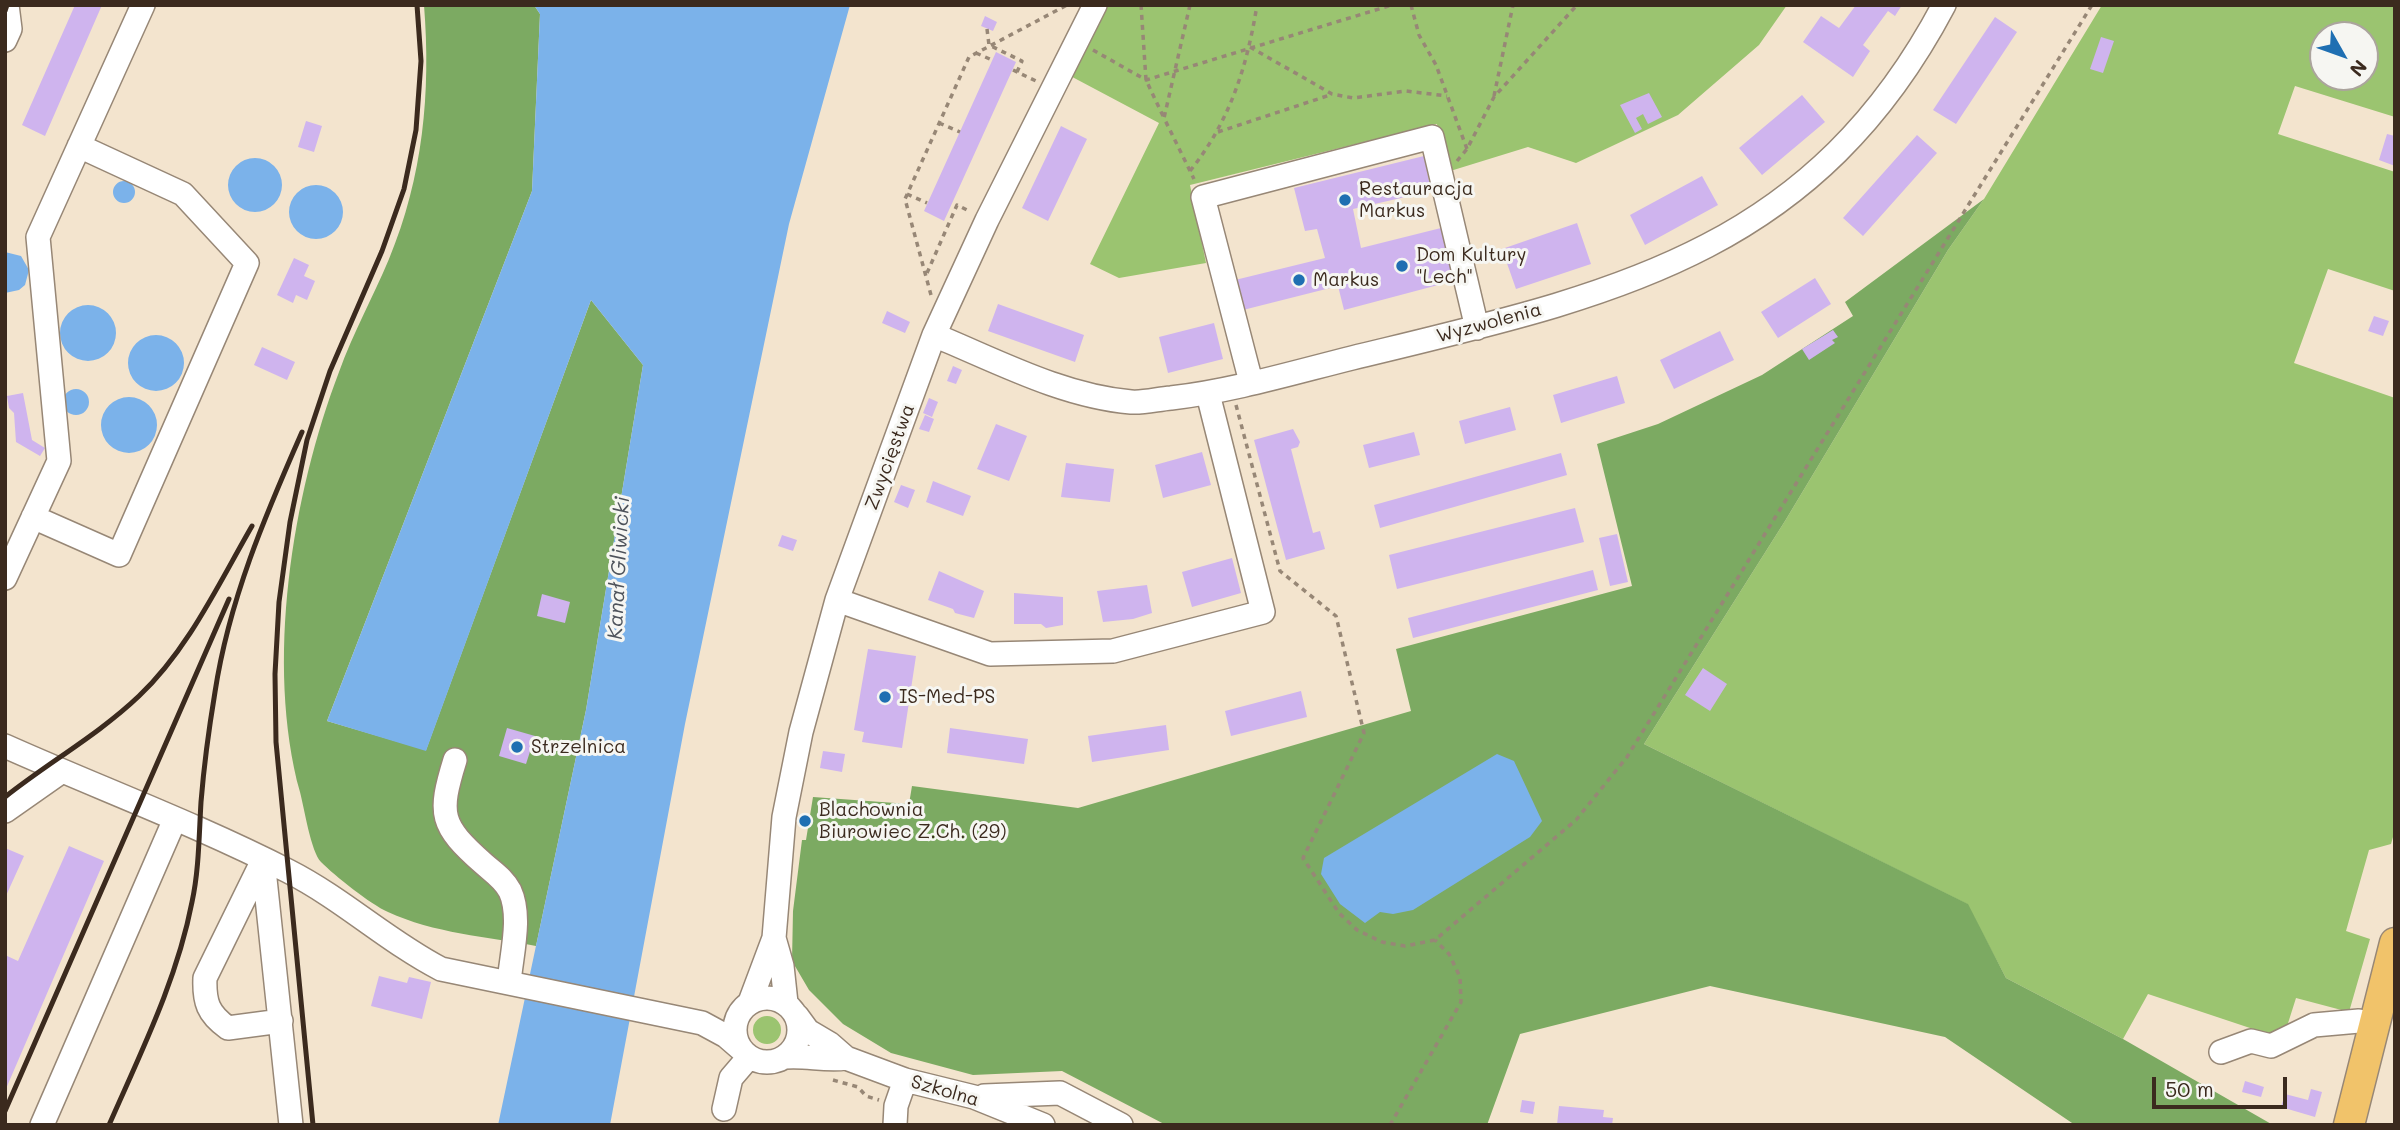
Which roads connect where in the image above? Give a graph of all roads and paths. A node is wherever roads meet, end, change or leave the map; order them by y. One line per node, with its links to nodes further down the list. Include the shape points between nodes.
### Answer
1 (8, 5): 15 (street, via 10,29)
2 (143, 5): 31 (street)
3 (1067, 5): 17 (path)
4 (1095, 5): 16 (street, Zwycięstwa)
5 (1141, 5): 22 (path)
6 (1190, 5): 21 (path)
7 (1257, 5): 18 (path)
8 (1392, 5): 18 (path)
9 (1411, 5): 25 (path, via 1419,35)
10 (1513, 5): 26 (path)
11 (1577, 5): 26 (path)
12 (1944, 5): 40 (street, Wyzwolenia, via 1923,46 1879,108 1817,172 1746,226 1661,270 1586,298)
13 (2092, 5): 54 (path, via 1627,757 1576,820)
14 (987, 29): 17 (path)
15 (5, 40)
16 (1076, 41): 22 (path); 23 (street, Zwycięstwa)
17 (989, 45): 19 (path); 23 (path, via 1022,61 1015,71)
18 (1250, 47): 21 (path); 24 (path); 30 (path)
19 (976, 53): 20 (path); 28 (path, via 968,57)
20 (992, 60)
21 (1176, 69): 22 (path); 27 (path)
22 (1146, 80): 27 (path)
23 (1052, 90): 38 (street, Zwycięstwa)
24 (1332, 94): 25 (path, via 1353,98 1406,91); 30 (path)
25 (1447, 96): 32 (path)
26 (1494, 97): 32 (path)
27 (1164, 118): 33 (path)
28 (939, 123): 29 (path); 35 (path)
29 (960, 132)
30 (1218, 132): 33 (path)
31 (79, 146): 44 (street, via 38,237 59,460); 44 (street, via 183,194 247,263 119,555)
32 (1466, 149): 34 (path)
33 (1190, 171): 36 (path)
34 (1441, 178): 36 (street, via 1432,137); 40 (street)
35 (907, 194): 37 (path); 39 (path)
36 (1203, 197): 42 (street)
37 (927, 203)
38 (987, 220): 39 (path, via 957,205); 41 (street, Zwycięstwa)
39 (926, 275): 41 (path)
40 (1477, 328): 42 (street, Wyzwolenia)
41 (937, 329): 43 (street, Wyzwolenia, via 1064,388 1132,402); 46 (street, Zwycięstwa)
42 (1242, 385): 43 (street, Wyzwolenia); 54 (path, via 1280,571 1336,616 1364,733 1303,858 1339,913 1357,930 1405,946)
43 (1208, 394): 46 (street, via 1263,612 1113,651 990,654)
44 (33, 517): 45 (street)
45 (5, 578)
46 (837, 600): 53 (street, Zwycięstwa, via 801,732 784,817)
47 (5, 746): 49 (street)
48 (455, 760): 56 (street, via 443,808 447,823 460,840 511,892 515,916)
49 (62, 771): 50 (street); 51 (street)
50 (5, 811)
51 (175, 819): 52 (street); 71 (street)
52 (263, 860): 56 (street, via 338,901 410,953 441,969); 59 (street); 59 (street, via 205,978 204,999 211,1016 228,1028)
53 (774, 938): 57 (street, Zwycięstwa); 58 (street, Zwycięstwa)
54 (1436, 940): 75 (path, via 1450,954 1460,977 1461,1002)
55 (2395, 943): 60 (main road)
56 (512, 984): 61 (street)
57 (746, 1005): 58 (street, via 769,997); 61 (street); 63 (street, via 734,1029)
58 (791, 1010): 64 (street, via 799,1035); 65 (street, Szkolna, via 808,1031)
59 (281, 1021): 72 (street)
60 (2382, 1021): 62 (street, via 2314,1025 2271,1046 2251,1041); 76 (main road)
61 (702, 1023): 63 (street)
62 (2221, 1052)
63 (745, 1053): 64 (street, via 767,1062); 69 (street, via 731,1078)
64 (785, 1057): 66 (street, Szkolna, via 800,1056)
65 (846, 1058): 66 (street, Szkolna); 67 (street, Szkolna)
66 (817, 1068): 70 (path, via 858,1087)
67 (905, 1080): 68 (street, Szkolna); 70 (street)
68 (974, 1097): 73 (street, Szkolna); 74 (street, via 1060,1093)
69 (724, 1109)
70 (896, 1115)
71 (42, 1125)
72 (291, 1125)
73 (1043, 1125)
74 (1121, 1125)
75 (1390, 1125)
76 (2349, 1125)

